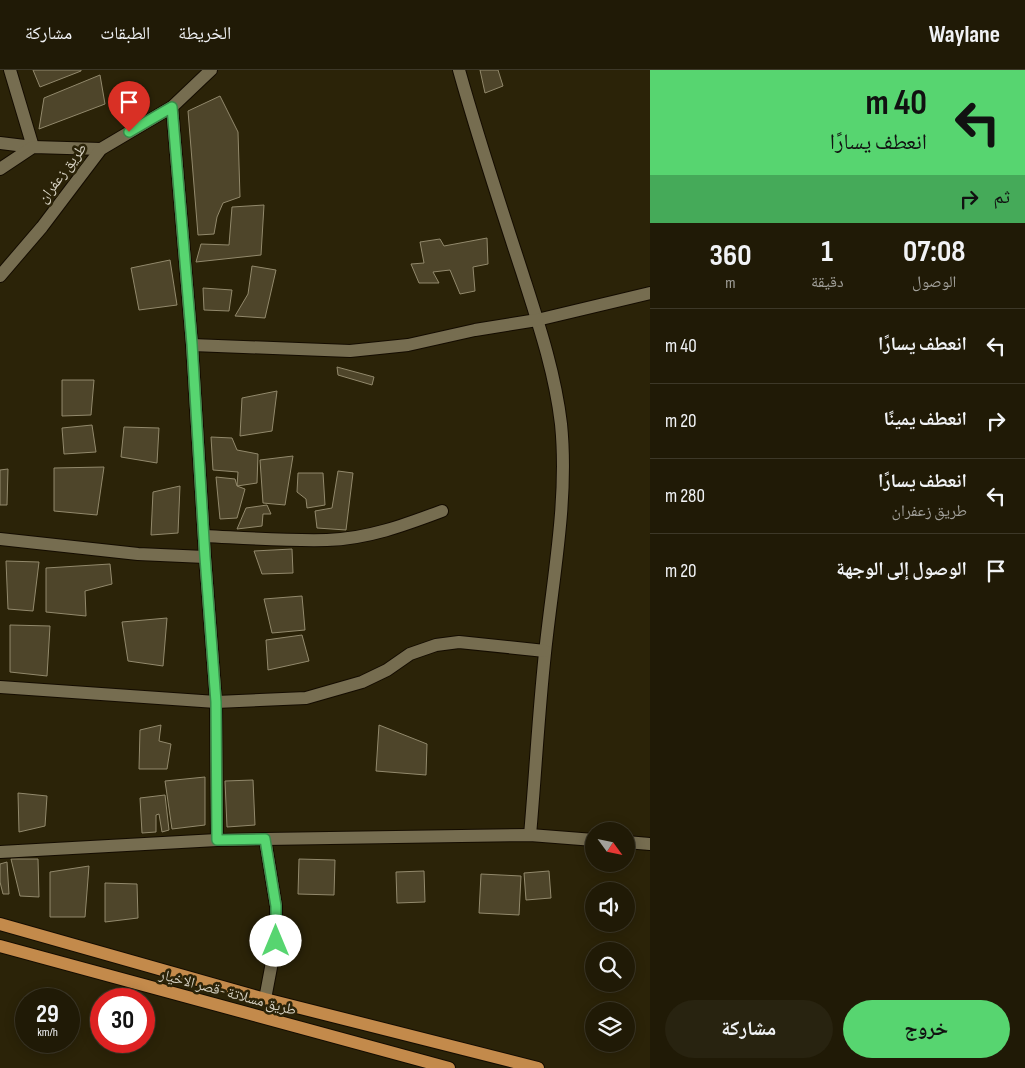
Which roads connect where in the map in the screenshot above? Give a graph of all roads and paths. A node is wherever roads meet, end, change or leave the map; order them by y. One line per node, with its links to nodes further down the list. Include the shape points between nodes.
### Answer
1 (10, 70): 6 (street)
2 (211, 70): 4 (street, طريق زعفران)
3 (459, 70): 11 (street)
4 (172, 107): 7 (street, طريق زعفران); 12 (street)
5 (0, 143): 6 (street)
6 (33, 147): 7 (street); 8 (street)
7 (101, 148): 9 (street, طريق زعفران, via 42,227)
8 (0, 169)
9 (0, 276)
10 (650, 292): 11 (street)
11 (537, 320): 12 (street, via 408,345 350,351); 17 (street, via 553,378 561,424 563,464)
12 (192, 344): 14 (street)
13 (442, 511): 14 (street, via 401,527 328,540)
14 (205, 536): 16 (street)
15 (0, 540): 16 (street, via 138,554)
16 (205, 557): 19 (street)
17 (545, 651): 19 (street, via 459,642 436,645 410,654 362,682 306,698); 20 (street)
18 (0, 687): 19 (street)
19 (216, 702): 23 (street)
20 (530, 835): 21 (street); 22 (street)
21 (265, 839): 23 (street); 29 (street, via 276,906 276,941)
22 (585, 839)
23 (217, 840): 26 (street)
24 (635, 843): 25 (street)
25 (650, 844)
26 (0, 852)
27 (0, 924): 29 (main road)
28 (0, 946): 30 (main road, طريق مسلاتة -قصر الاخيار)
29 (265, 999): 31 (main road)
30 (448, 1068)
31 (538, 1068)

